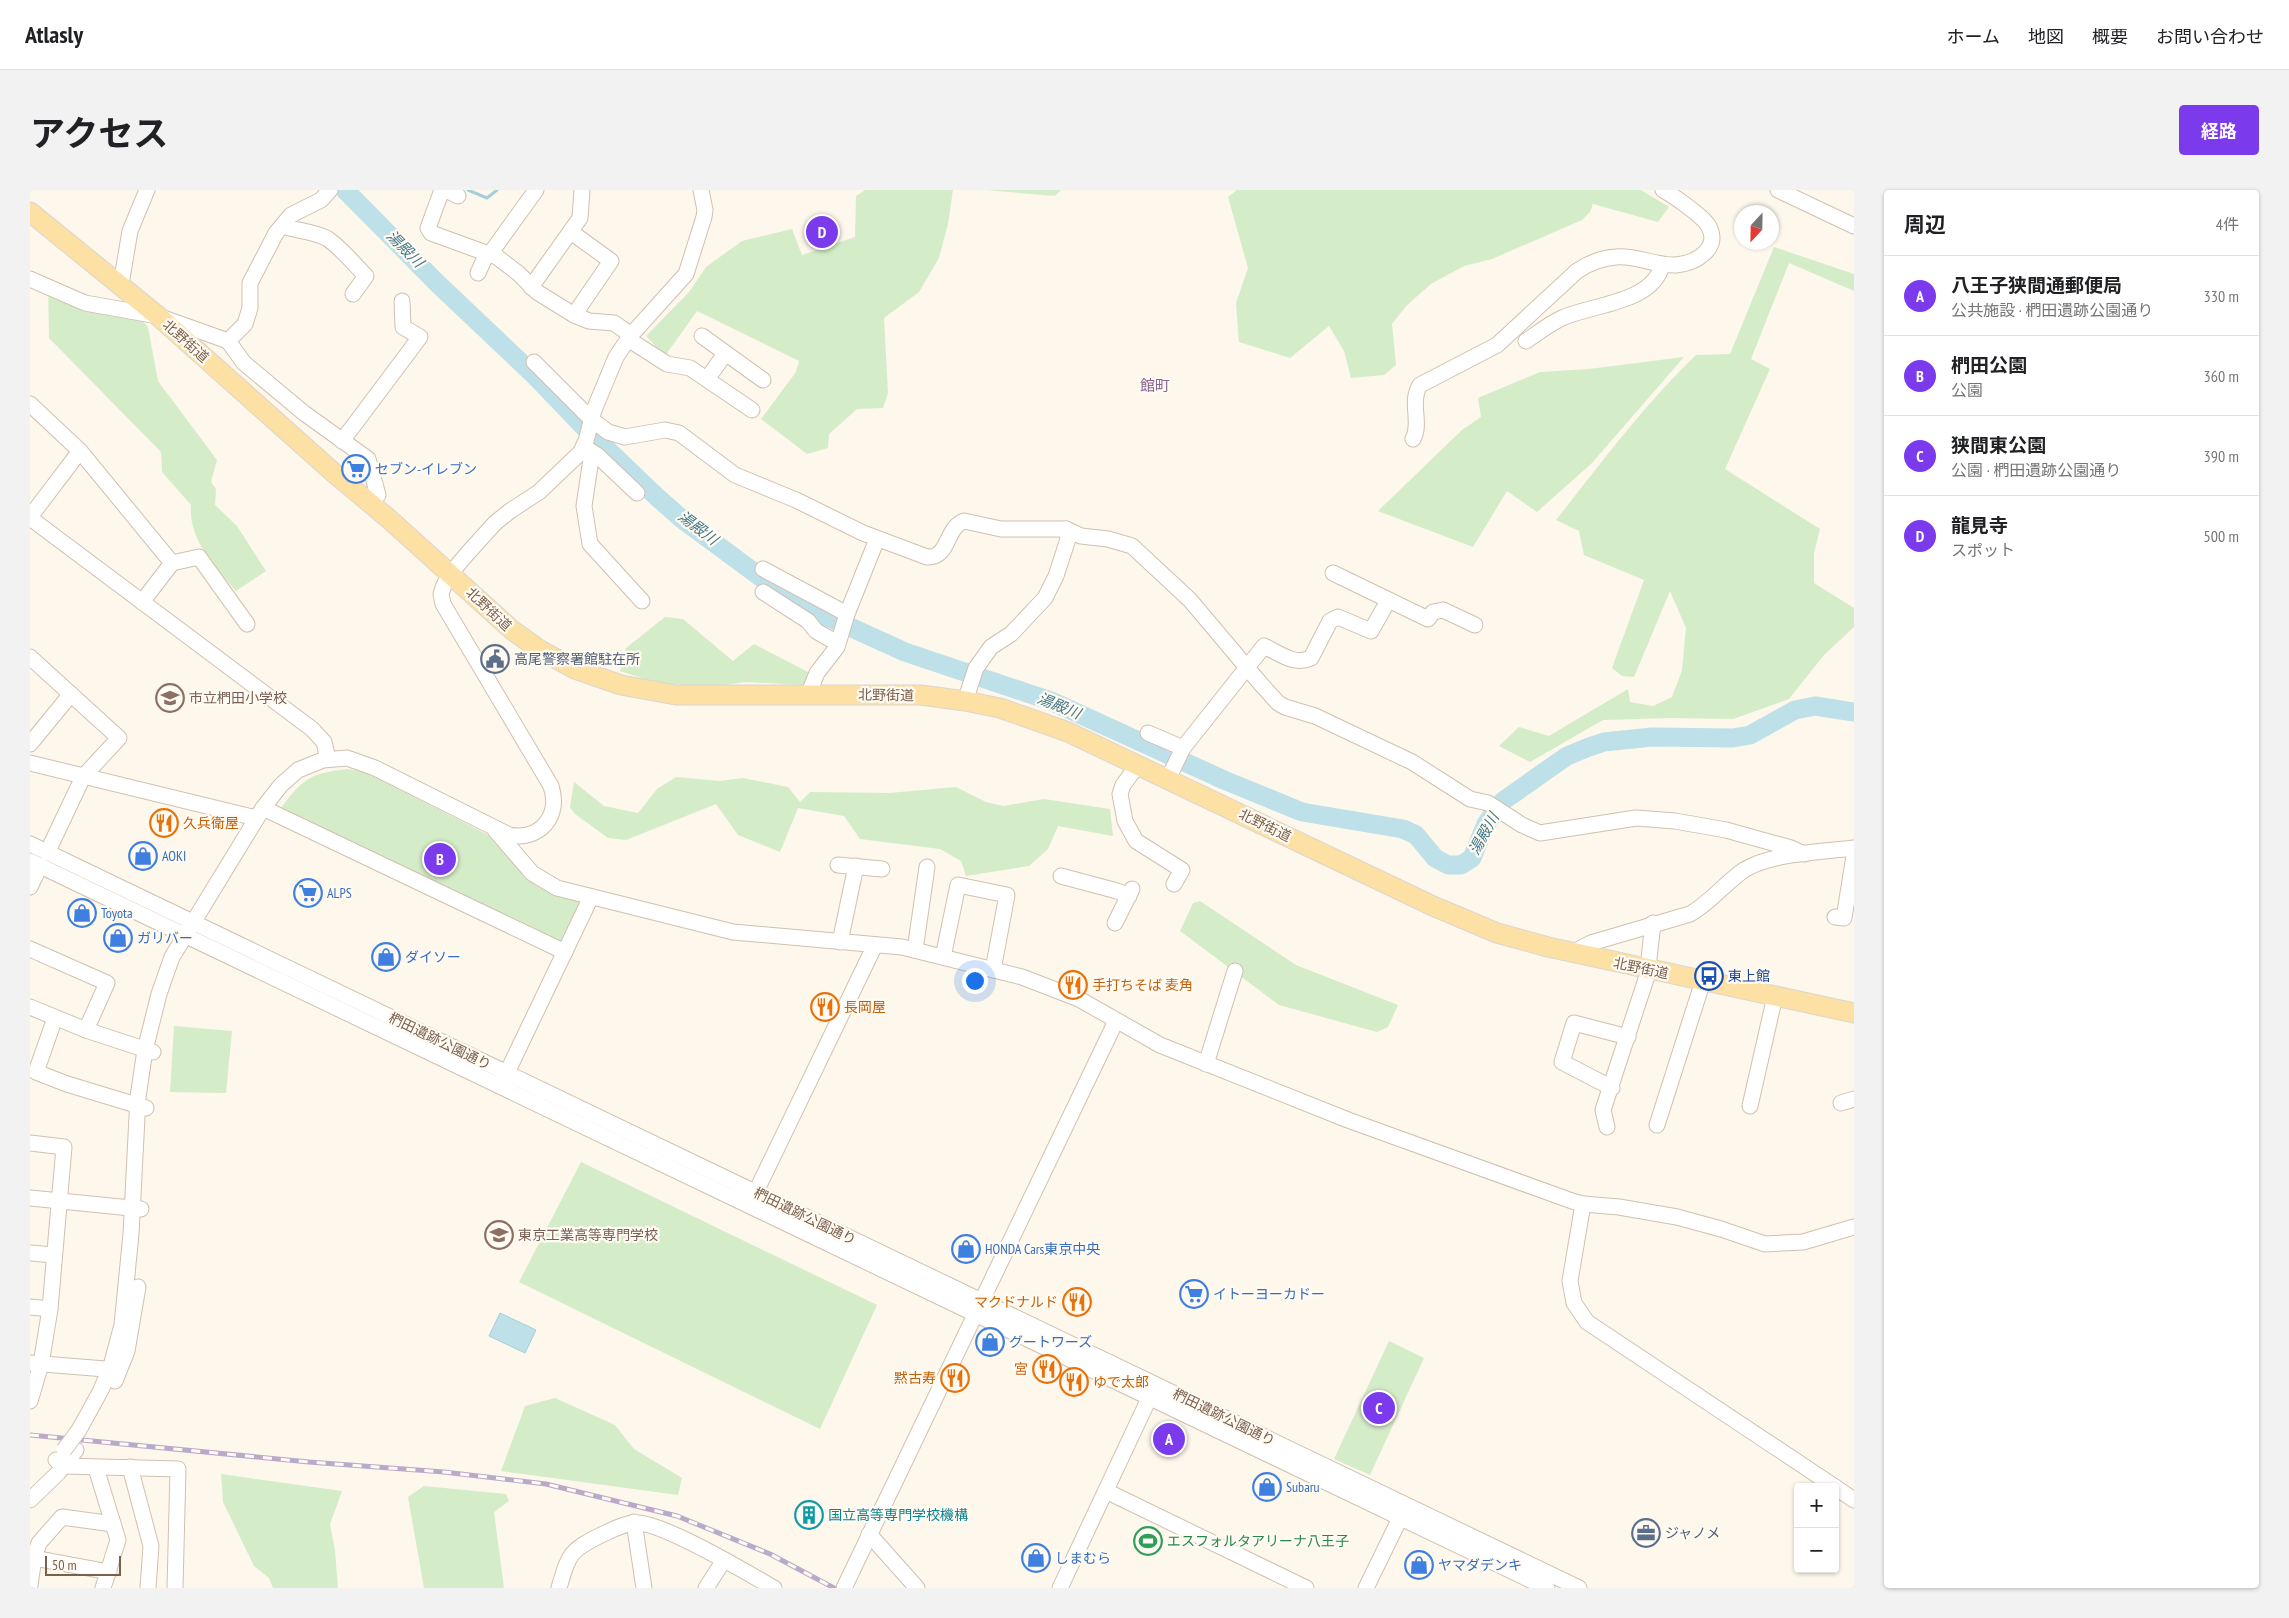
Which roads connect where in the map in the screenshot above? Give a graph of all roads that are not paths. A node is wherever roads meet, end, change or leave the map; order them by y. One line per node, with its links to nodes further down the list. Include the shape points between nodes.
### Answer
1 (147, 190): 17 (street, via 130,230)
2 (442, 190): 13 (street, via 428,230)
3 (536, 190): 13 (street)
4 (582, 190): 12 (street, via 580,218)
5 (701, 190): 26 (street, via 704,217 686,274)
6 (1662, 190): 14 (street, via 1703,220 1711,235 1705,255 1678,265)
7 (1778, 190): 11 (street)
8 (327, 192): 10 (street, via 311,205 290,215)
9 (30, 212): 17 (main road, 北野街道)
10 (282, 226): 19 (street, via 328,239 366,276); 27 (street, via 252,276 250,308 245,324)
11 (1854, 226)
12 (571, 232): 18 (street); 21 (street, via 611,261)
13 (488, 254): 15 (street); 18 (street, via 507,264)
14 (1662, 265): 23 (street, via 1618,256 1591,262); 24 (street, via 1658,279 1642,291 1560,319)
15 (478, 273)
16 (30, 279): 22 (street, via 85,303)
17 (120, 284): 22 (main road, 北野街道)
18 (531, 287): 21 (street)
19 (353, 294)
20 (402, 301): 39 (street, via 403,327 420,337)
21 (574, 315): 26 (street, via 614,323)
22 (158, 316): 27 (street); 34 (main road, 北野街道)
23 (1527, 319): 24 (street); 38 (street, via 1497,345 1425,380 1416,392 1416,434)
24 (1539, 332): 28 (street)
25 (702, 336): 29 (street)
26 (630, 337): 32 (street, via 667,364 690,368); 37 (street, via 616,357)
27 (228, 341): 31 (street)
28 (1527, 346)
29 (725, 354): 32 (street); 33 (street)
30 (534, 362): 37 (street)
31 (244, 363): 34 (street); 39 (street)
32 (707, 379): 36 (street)
33 (763, 380)
34 (242, 392): 43 (main road, 北野街道)
35 (30, 404): 41 (street)
36 (752, 410)
37 (591, 421): 40 (street); 46 (street, via 608,432 625,437 665,430 679,433 735,475)
38 (1413, 439)
39 (342, 441): 43 (street, via 368,459 378,495)
40 (586, 445): 42 (street); 50 (street, via 539,492 495,523); 52 (street, via 591,459 584,506 590,544)
41 (80, 451): 44 (street); 47 (street)
42 (637, 493)
43 (371, 503): 50 (main road, 北野街道)
44 (30, 517): 54 (street)
45 (1066, 529): 46 (street, via 1001,529 964,520 956,524 940,553 933,557); 60 (street, via 1081,536 1136,548 1190,600); 61 (street, via 1068,539 1046,598 1011,634 991,647 976,668)
46 (877, 539): 55 (street)
47 (172, 563): 54 (street); 56 (street, via 199,557)
48 (763, 568): 55 (street)
49 (1333, 573): 53 (street)
50 (450, 574): 63 (main road, 北野街道, via 522,638 561,662 606,681 676,695); 73 (street, via 442,591 443,604 554,795 551,816 537,832 516,837)
51 (763, 592): 58 (street, via 808,620 816,631 830,639)
52 (642, 601)
53 (1388, 601): 57 (street, via 1428,620 1433,612 1442,610); 60 (street, via 1371,630 1333,618 1311,658 1296,662 1264,646)
54 (142, 602): 67 (street, via 312,729 324,742)
55 (846, 616): 58 (street)
56 (247, 624)
57 (1475, 625)
58 (840, 637): 63 (street, via 817,673)
59 (30, 658): 62 (street)
60 (1246, 667): 66 (street); 76 (street, via 1285,707 1315,716 1374,743 1420,766 1470,799 1488,803 1540,833 1636,818 1675,821 1726,830)
61 (968, 692): 63 (main road, 北野街道); 69 (main road, 北野街道, via 1068,732)
62 (71, 694): 65 (street); 71 (street, via 119,738)
63 (808, 695)
64 (1148, 733): 66 (street)
65 (30, 744)
66 (1182, 750): 70 (street)
67 (328, 759): 72 (street, via 306,766 287,778); 73 (street, via 347,758 365,763)
68 (30, 763): 71 (street)
69 (1138, 765): 70 (main road, 北野街道); 84 (street, via 1120,794 1125,821 1136,841 1182,870)
70 (1171, 772): 96 (main road, 北野街道, via 1477,926 1516,940)
71 (83, 777): 72 (street); 78 (street)
72 (259, 813): 90 (street); 95 (street)
73 (495, 830): 86 (street, via 541,880 556,888)
74 (30, 844): 78 (street, 椚田遺跡公園通り)
75 (1854, 848): 76 (street)
76 (1804, 854): 89 (street, via 1752,866 1696,910)
77 (1854, 856): 87 (street, via 1844,918)
78 (39, 860): 85 (street); 90 (street, 椚田遺跡公園通り)
79 (838, 865): 80 (street)
80 (856, 866): 82 (street); 91 (street)
81 (927, 868): 94 (street)
82 (882, 869)
83 (1061, 876): 88 (street, via 1131,892)
84 (1174, 884)
85 (30, 887)
86 (591, 897): 91 (street, via 732,932); 95 (street)
87 (1835, 917)
88 (1114, 923)
89 (1653, 923): 96 (street, via 1591,943); 98 (street)
90 (189, 929): 109 (street); 111 (street, 椚田遺跡公園通り)
91 (840, 942): 92 (street)
92 (875, 945): 94 (street); 119 (street)
93 (30, 949): 107 (street, via 107,983)
94 (915, 950): 97 (street)
95 (565, 952): 111 (street)
96 (1572, 953): 98 (main road, 北野街道)
97 (943, 957): 99 (street); 99 (street, via 958,884 1007,895)
98 (1648, 969): 101 (main road, 北野街道); 108 (street)
99 (993, 970): 106 (street, via 1022,977 1079,999)
100 (1235, 971): 110 (street)
101 (1703, 981): 102 (main road, 北野街道); 115 (street)
102 (1775, 996): 104 (main road, 北野街道); 113 (street)
103 (30, 1007): 105 (street)
104 (1854, 1013)
105 (55, 1018): 107 (street); 114 (street, via 36,1072)
106 (1116, 1021): 110 (street, via 1155,1043); 127 (street)
107 (86, 1030): 109 (street)
108 (1628, 1037): 112 (street); 112 (street, via 1574,1023 1562,1062)
109 (149, 1051): 114 (street)
110 (1206, 1064): 121 (street, via 1407,1142)
111 (503, 1080): 119 (street, 椚田遺跡公園通り)
112 (1612, 1088): 116 (street, via 1603,1110)
113 (1750, 1106)
114 (142, 1107): 122 (street)
115 (1658, 1125)
116 (1607, 1127)
117 (30, 1143): 120 (street, via 64,1147)
118 (30, 1198): 120 (street)
119 (753, 1199): 127 (street, 椚田遺跡公園通り)
120 (60, 1200): 122 (street); 125 (street)
121 (1583, 1204): 123 (street, via 1669,1215 1721,1228 1765,1244 1803,1242); 136 (street, via 1570,1281 1574,1303 1587,1322)
122 (137, 1208): 130 (street, via 136,1307 127,1351)
123 (1854, 1227)
124 (30, 1253): 125 (street)
125 (54, 1255): 128 (street)
126 (30, 1307): 128 (street)
127 (979, 1308): 131 (street, 椚田遺跡公園通り); 145 (street)
128 (50, 1309): 129 (street)
129 (36, 1364): 130 (street); 132 (street)
130 (114, 1370): 133 (street, via 106,1401)
131 (1153, 1391): 139 (street); 142 (street, 椚田遺跡公園通り)
132 (30, 1401)
133 (65, 1457): 135 (street); 137 (street); 140 (street)
134 (130, 1467): 135 (street); 152 (street, via 151,1546); 153 (street, via 178,1469)
135 (96, 1468): 144 (street)
136 (1829, 1483)
137 (30, 1488)
138 (1839, 1490): 141 (street)
139 (1106, 1491): 159 (street); 160 (street)
140 (30, 1500)
141 (1854, 1500)
142 (1403, 1511): 161 (street); 162 (street, 椚田遺跡公園通り); 163 (street, 椚田遺跡公園通り)
143 (634, 1522): 147 (street, via 660,1528); 154 (street, via 576,1548); 155 (street)
144 (114, 1524): 146 (street, via 62,1517 39,1543); 148 (street, via 118,1540)
145 (869, 1534): 150 (street); 158 (street)
146 (34, 1558): 148 (street); 149 (street)
147 (724, 1560): 156 (street); 157 (street)
148 (109, 1572): 151 (street)
149 (30, 1585)
150 (846, 1585)
151 (103, 1588)
152 (148, 1588)
153 (175, 1588)
154 (559, 1588)
155 (644, 1588)
156 (706, 1588)
157 (774, 1588)
158 (917, 1588)
159 (1060, 1588)
160 (1306, 1588)
161 (1366, 1588)
162 (1547, 1588)
163 (1579, 1588)

